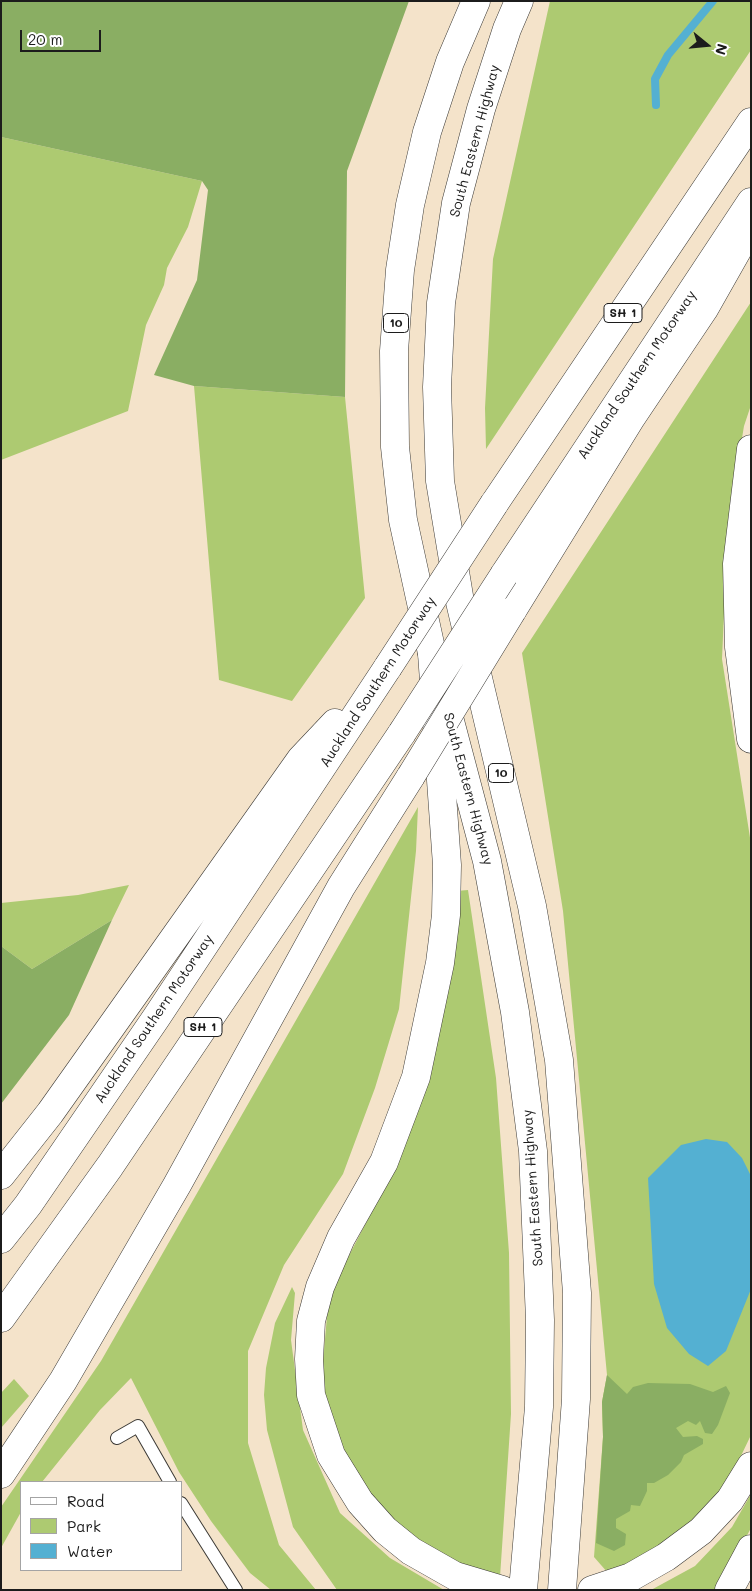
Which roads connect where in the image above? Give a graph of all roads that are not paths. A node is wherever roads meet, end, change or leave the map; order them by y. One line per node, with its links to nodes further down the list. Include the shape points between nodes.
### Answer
1 (476, 1): 7 (main road, South Eastern Highway / 10, via 450,62 427,132 410,205 400,270 394,351 395,447 403,520)
2 (519, 1): 22 (main road, South Eastern Highway / 10, via 481,109 456,203 441,303 437,387 440,481 460,602 532,906 559,1060 577,1293 576,1399)
3 (751, 122): 8 (main road, Auckland Southern Motorway / SH 1, bridge)
4 (751, 202): 12 (main road, Auckland Southern Motorway / SH 1, bridge, via 402,733 110,1166)
5 (751, 226): 15 (main road, bridge, via 704,309 631,418 341,887 177,1185 63,1381)
6 (751, 449): 9 (main road, via 737,564 739,647)
7 (432, 653): 20 (main road, via 447,865 440,963 416,1076 404,1109 384,1162 341,1238 320,1287 311,1321 311,1395 331,1455 360,1502 385,1530 411,1551 455,1576); 21 (main road, South Eastern Highway / 10, via 487,861 515,1012 533,1151 540,1320 539,1407)
8 (388, 667): 10 (main road, via 301,759 56,1104); 11 (main road, Auckland Southern Motorway / SH 1, via 156,1018 28,1205)
9 (751, 739)
10 (1, 1175)
11 (1, 1239)
12 (1, 1318)
13 (117, 1438): 16 (lane, via 138,1426)
14 (751, 1466): 23 (main road, via 730,1500 701,1531 631,1577)
15 (1, 1474)
16 (169, 1481)
17 (182, 1504): 19 (lane)
18 (751, 1549): 24 (main road)
19 (236, 1590)
20 (502, 1590)
21 (523, 1590)
22 (562, 1590)
23 (592, 1590)
24 (729, 1590)

